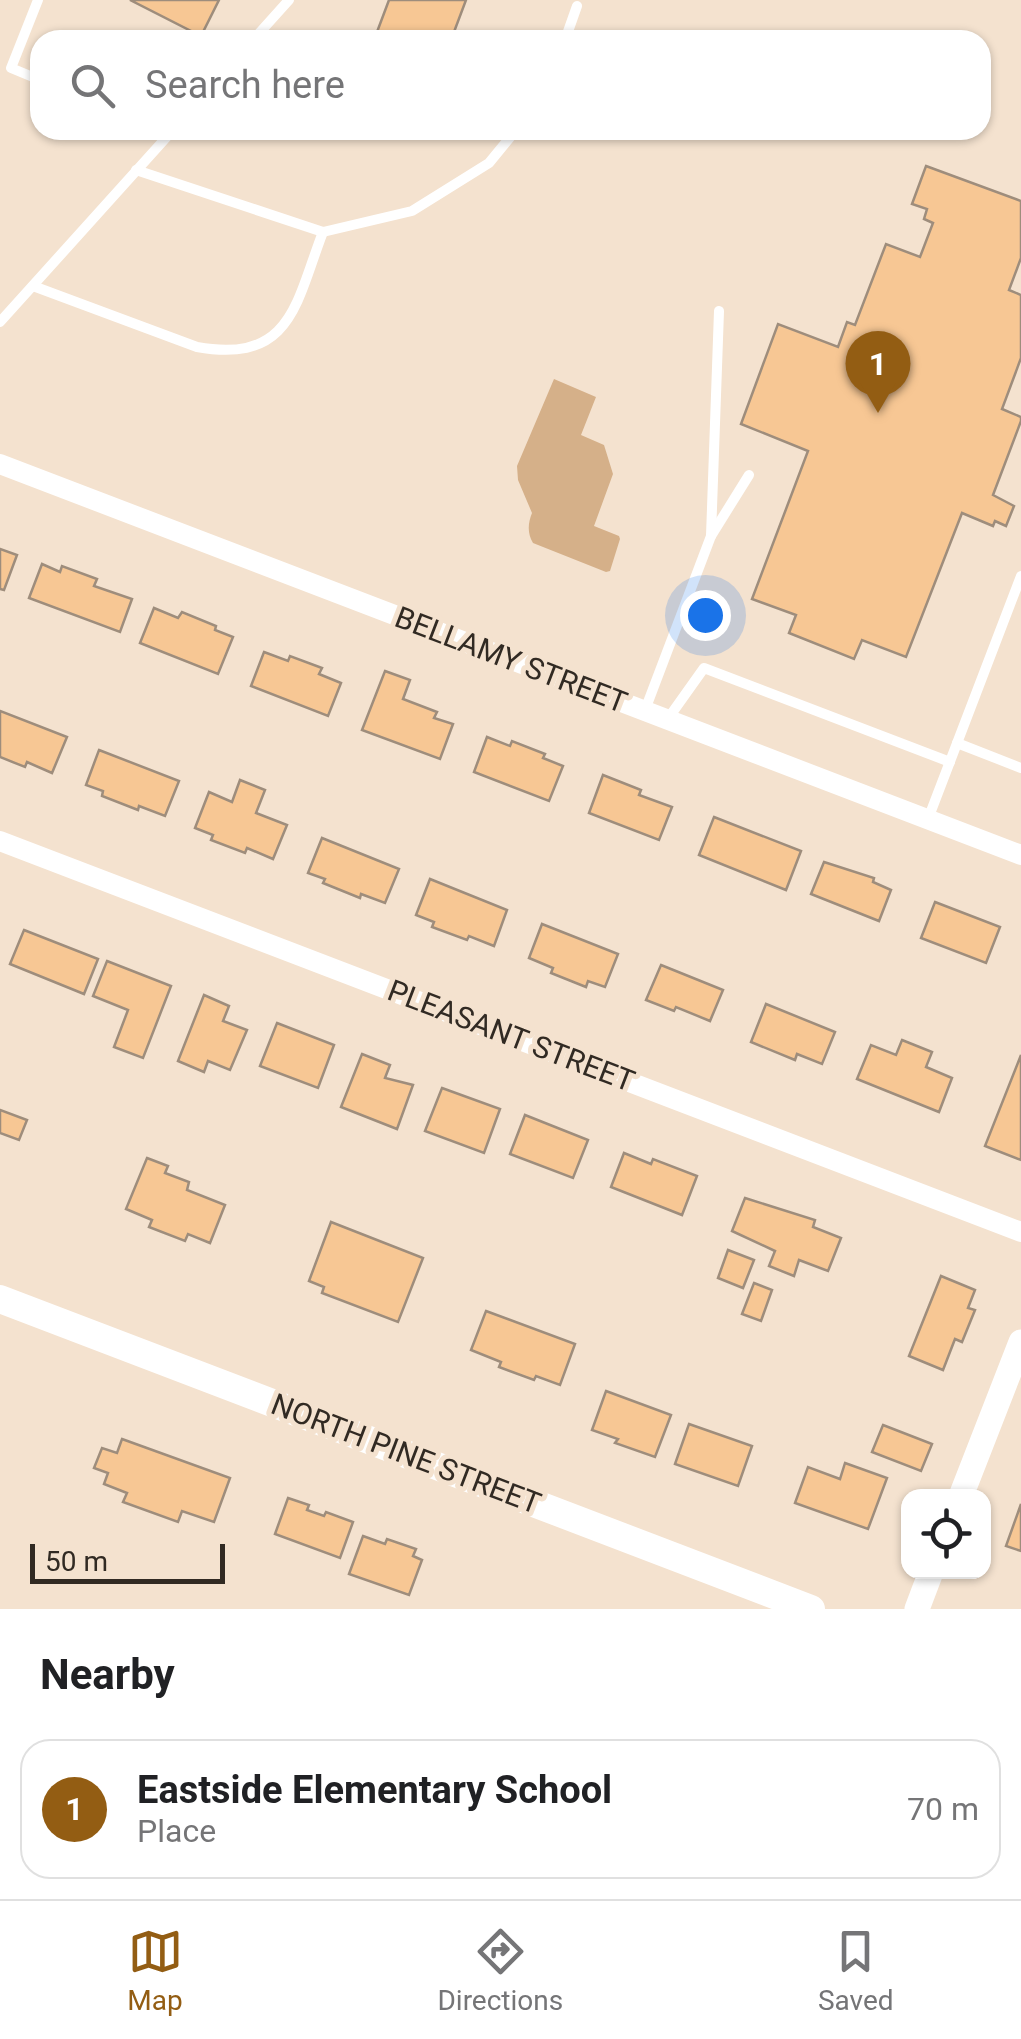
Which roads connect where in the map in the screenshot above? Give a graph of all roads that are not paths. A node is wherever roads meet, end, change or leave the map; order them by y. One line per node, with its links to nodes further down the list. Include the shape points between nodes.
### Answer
1 (38, 0): 6 (lane, via 11,68)
2 (289, 0): 4 (lane)
3 (577, 6): 5 (lane)
4 (262, 30)
5 (569, 30)
6 (30, 76)
7 (162, 140): 9 (lane)
8 (508, 140): 10 (lane, via 490,163 412,211)
9 (136, 170): 10 (lane); 11 (lane)
10 (323, 232): 11 (lane, via 289,323 246,349 197,348)
11 (33, 286): 13 (lane)
12 (719, 311): 16 (lane)
13 (0, 322)
14 (0, 464): 18 (street, BELLAMY STREET)
15 (749, 475): 16 (lane)
16 (710, 536): 18 (lane)
17 (1021, 576): 20 (lane)
18 (644, 711): 19 (street, BELLAMY STREET)
19 (667, 720): 21 (lane, via 704,668); 23 (street, BELLAMY STREET)
20 (957, 744): 21 (lane); 22 (lane)
21 (950, 762): 23 (lane)
22 (1021, 768)
23 (928, 820): 25 (street, BELLAMY STREET)
24 (0, 841): 26 (street, PLEASANT STREET)
25 (1021, 855)
26 (1021, 1232)
27 (0, 1299): 31 (main road, NORTH PINE STREET)
28 (1021, 1342): 29 (street)
29 (963, 1489)
30 (928, 1579): 32 (street)
31 (811, 1609)
32 (916, 1609)

